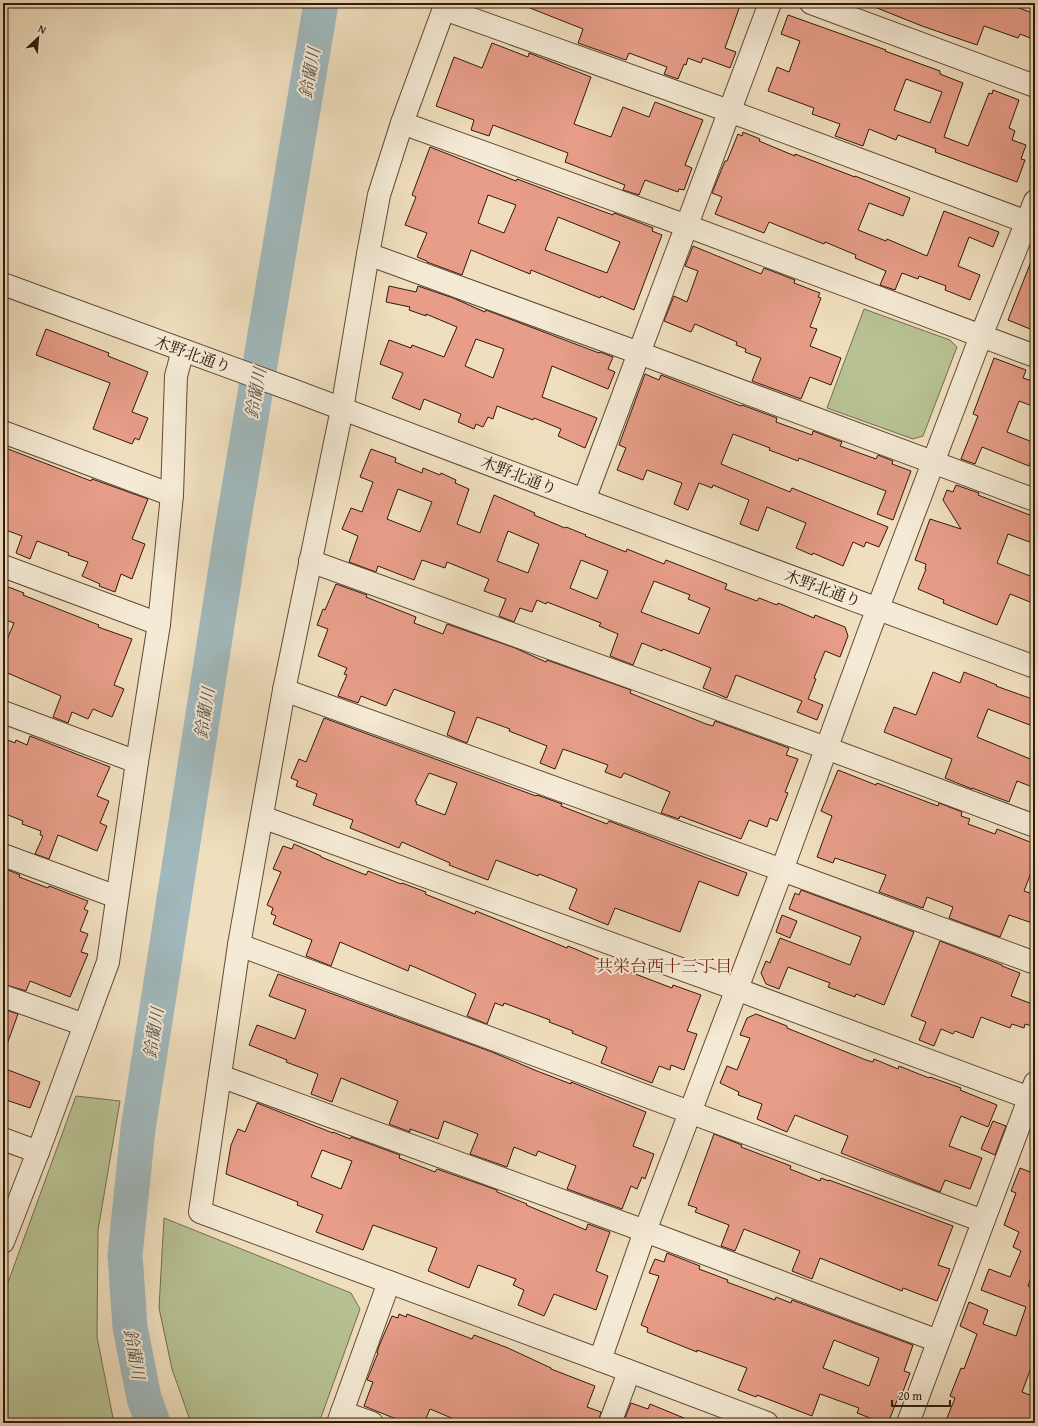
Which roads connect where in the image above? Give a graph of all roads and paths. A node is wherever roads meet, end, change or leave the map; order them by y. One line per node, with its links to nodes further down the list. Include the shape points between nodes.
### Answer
1 (770, 3): 5 (street)
2 (811, 3): 4 (street)
3 (445, 6): 5 (street); 6 (street)
4 (1035, 86)
5 (729, 111): 8 (street); 9 (street)
6 (402, 123): 9 (street); 10 (street, via 379,195)
7 (1035, 201): 8 (street)
8 (1031, 223): 12 (street)
9 (687, 226): 12 (street); 14 (street)
10 (368, 254): 14 (street); 16 (street)
11 (3, 284): 13 (street, 木野北通り)
12 (981, 336): 15 (street); 18 (street)
13 (183, 350): 16 (street, 木野北通り); 19 (street, via 176,376)
14 (639, 353): 18 (street); 20 (street)
15 (1035, 356)
16 (342, 409): 20 (street, 木野北通り); 22 (street)
17 (3, 432): 19 (street)
18 (934, 462): 21 (street); 24 (street)
19 (172, 495): 25 (street)
20 (584, 500): 24 (street, 木野北通り)
21 (1035, 500)
22 (310, 561): 27 (street); 29 (street)
23 (3, 566): 25 (street)
24 (878, 608): 26 (street, 木野北通り); 29 (street)
25 (159, 624): 30 (street)
26 (1035, 667)
27 (284, 690): 31 (street); 34 (street)
28 (3, 712): 30 (street)
29 (826, 748): 32 (street); 34 (street)
30 (137, 762): 35 (street)
31 (262, 817): 36 (street); 38 (street)
32 (1035, 826)
33 (3, 855): 35 (street)
34 (782, 870): 37 (street); 38 (street)
35 (117, 897): 40 (street, via 108,962)
36 (240, 945): 41 (street); 43 (street)
37 (1035, 963)
38 (736, 989): 42 (street); 43 (street)
39 (3, 996): 40 (street)
40 (85, 1026): 45 (street)
41 (220, 1076): 47 (street); 49 (street, via 200,1212)
42 (1033, 1094): 46 (street)
43 (689, 1112): 46 (street); 47 (street)
44 (3, 1139): 45 (street)
45 (38, 1152): 48 (street)
46 (983, 1221): 50 (street)
47 (645, 1231): 50 (street); 51 (street)
48 (3, 1242)
49 (389, 1282): 51 (street); 53 (street)
50 (938, 1341): 57 (street)
51 (600, 1360): 52 (street)
52 (629, 1372): 55 (street); 56 (street)
53 (340, 1418): 54 (street)
54 (372, 1423)
55 (610, 1423)
56 (767, 1423)
57 (908, 1423)

